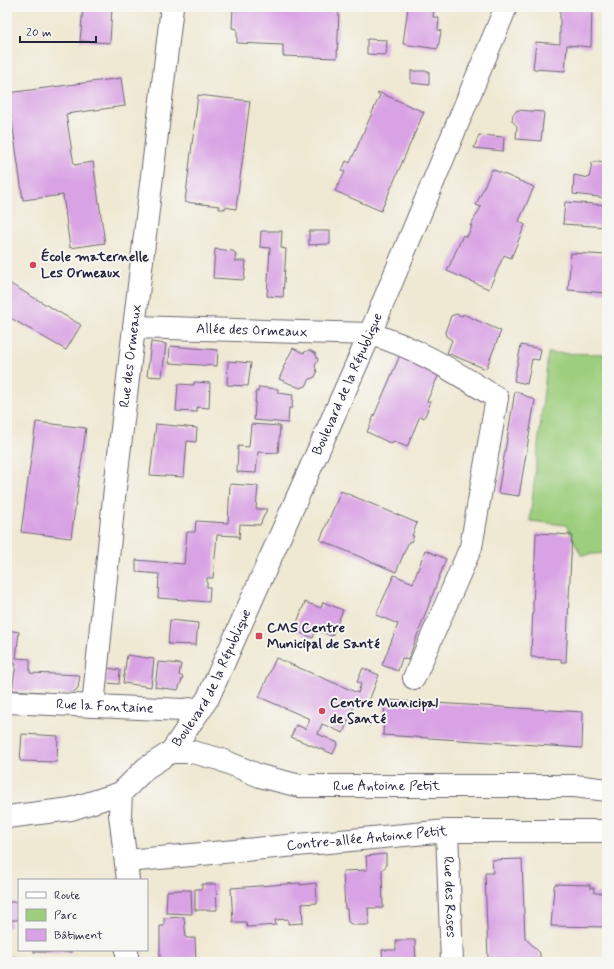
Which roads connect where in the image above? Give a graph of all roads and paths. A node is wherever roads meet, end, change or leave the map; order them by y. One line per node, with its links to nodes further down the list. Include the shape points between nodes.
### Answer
1 (172, 7): 3 (street, Rue des Ormeaux)
2 (506, 7): 4 (street, Boulevard de la République)
3 (134, 327): 4 (street, Allée des Ormeaux); 7 (street, Rue des Ormeaux)
4 (370, 334): 5 (street, Allée des Ormeaux, via 391,340 436,360 497,398 471,547); 8 (street, Boulevard de la République)
5 (414, 678)
6 (7, 702): 7 (street, Rue la Fontaine)
7 (93, 706): 8 (street, Rue la Fontaine, via 183,710)
8 (202, 708): 9 (street, Boulevard de la République)
9 (171, 752): 10 (street, Rue Antoine Petit, via 192,752 212,757 260,776 300,786 575,786); 11 (street, via 146,768)
10 (607, 790)
11 (121, 793): 12 (street, via 71,810); 15 (street, via 120,815)
12 (7, 817)
13 (447, 831): 14 (street, Contre-allée Antoine Petit); 15 (street, Contre-allée Antoine Petit); 18 (street, Rue des Roses)
14 (607, 831)
15 (128, 871)
16 (127, 951): 17 (street)
17 (127, 962)
18 (452, 962)

